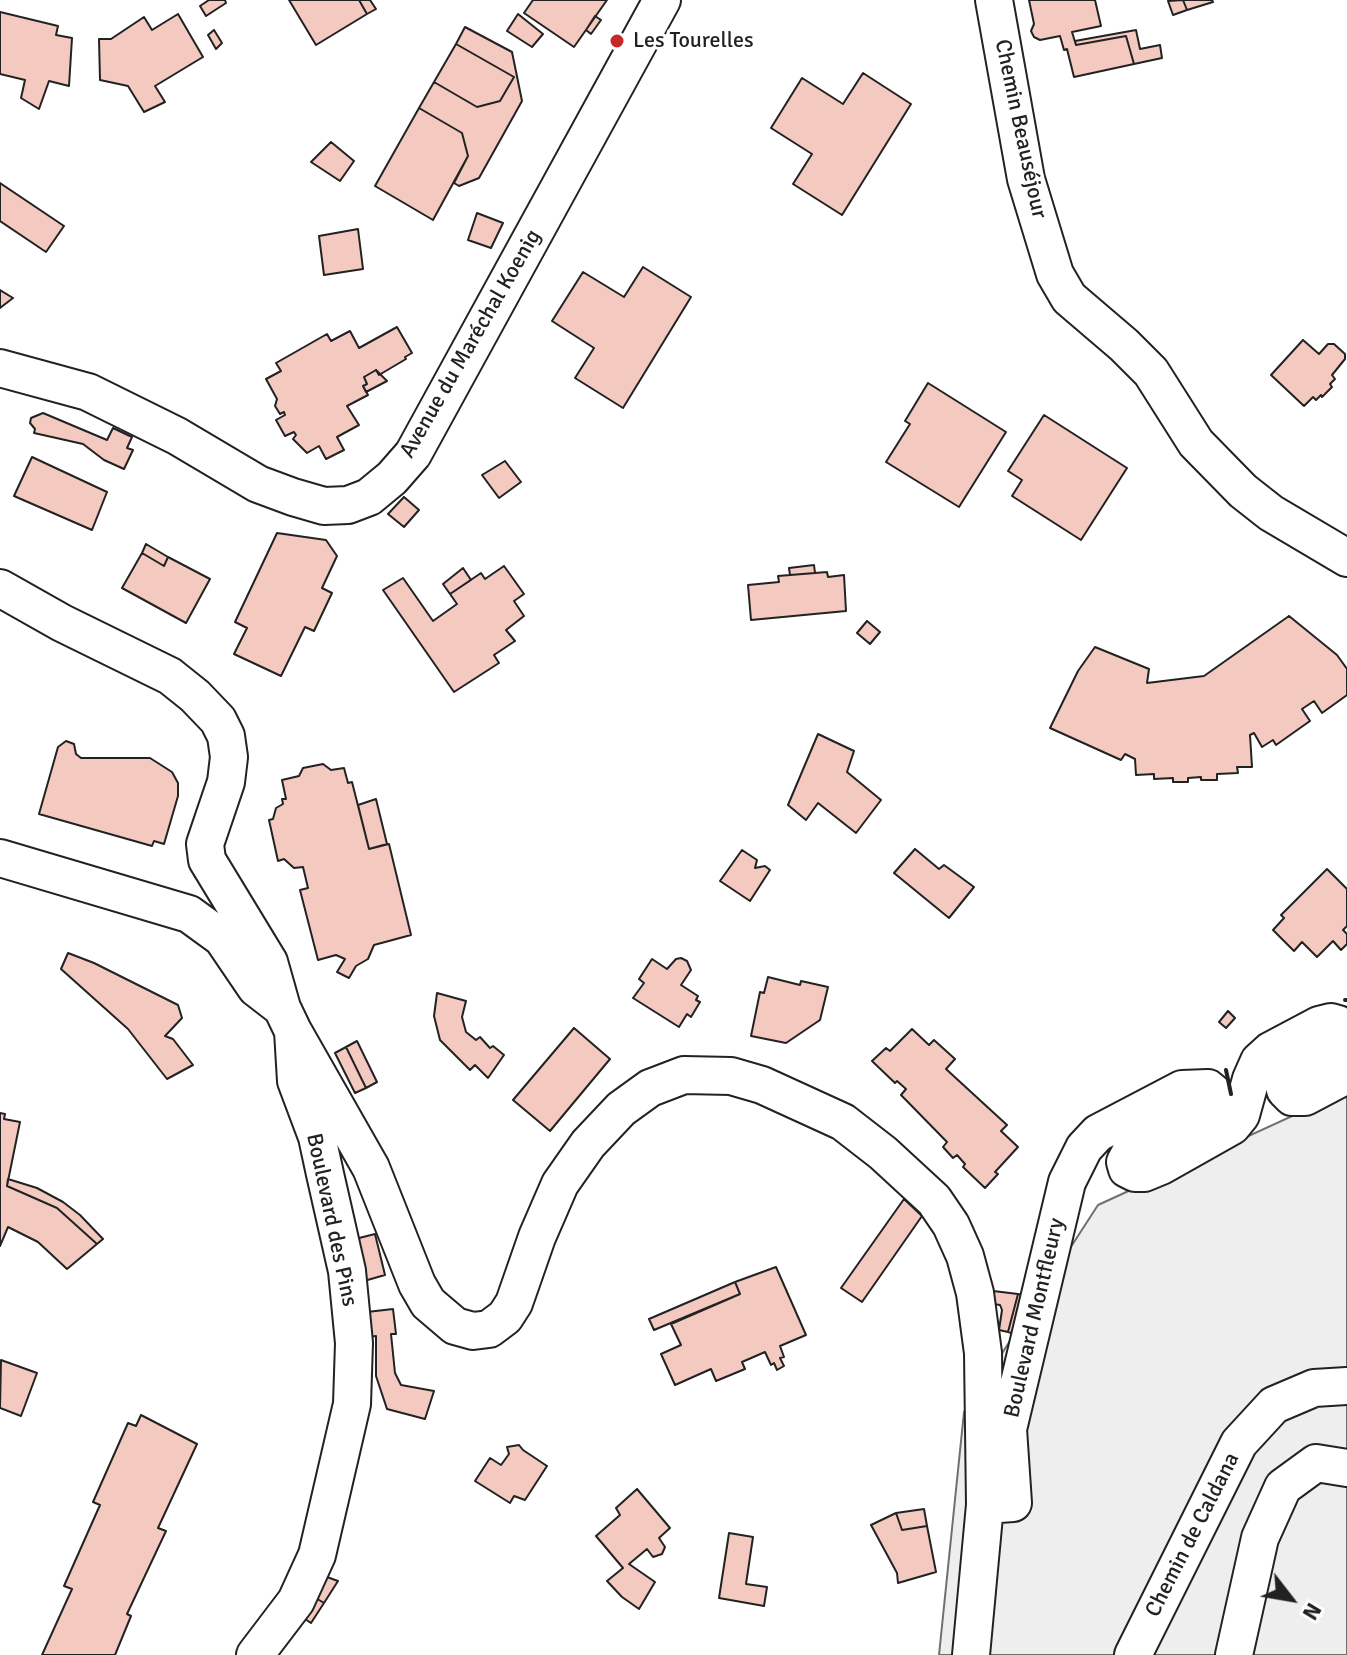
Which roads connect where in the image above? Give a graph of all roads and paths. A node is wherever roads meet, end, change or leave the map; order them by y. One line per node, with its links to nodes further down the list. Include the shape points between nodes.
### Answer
1 (662, 0): 3 (street, Avenue du Maréchal Koenig, via 413,454 369,497 324,506 293,497 258,484 88,392)
2 (994, 0): 4 (street, Chemin Beauséjour, via 1026,179 1055,274 1069,298 1151,372 1196,443 1243,491)
3 (0, 368)
4 (1347, 558)
5 (0, 588): 7 (street, via 170,676 218,720 229,757 205,844 207,860 269,962)
6 (0, 858): 7 (street, via 189,914 222,938 256,988)
7 (288, 1019): 11 (street, Boulevard Montfleury, via 371,1168 428,1303 455,1326 473,1331 489,1329 505,1317 560,1184 596,1135 650,1088 684,1075 731,1076 843,1122 934,1200 965,1256 983,1353); 12 (street, Boulevard des Pins, via 296,1081 317,1137 347,1271 354,1343 352,1404 317,1555 296,1601)
8 (1347, 1075): 11 (street, Boulevard Montfleury, via 1305,1097 1292,1097 1285,1090 1288,1071 1331,1049 1343,1031 1331,1022 1319,1025 1259,1061 1241,1115 1232,1126 1161,1166 1135,1173 1125,1162 1143,1141 1212,1106 1215,1099 1208,1088 1182,1089 1098,1133 1084,1148 1067,1182 1008,1429 1013,1503)
9 (1347, 1386): 14 (street, Chemin de Caldana, via 1314,1388 1274,1405 1239,1443)
10 (1347, 1468): 15 (street, via 1316,1463 1283,1487 1260,1538)
11 (985, 1505): 13 (street)
12 (255, 1655)
13 (971, 1655)
14 (1133, 1655)
15 (1234, 1655)

